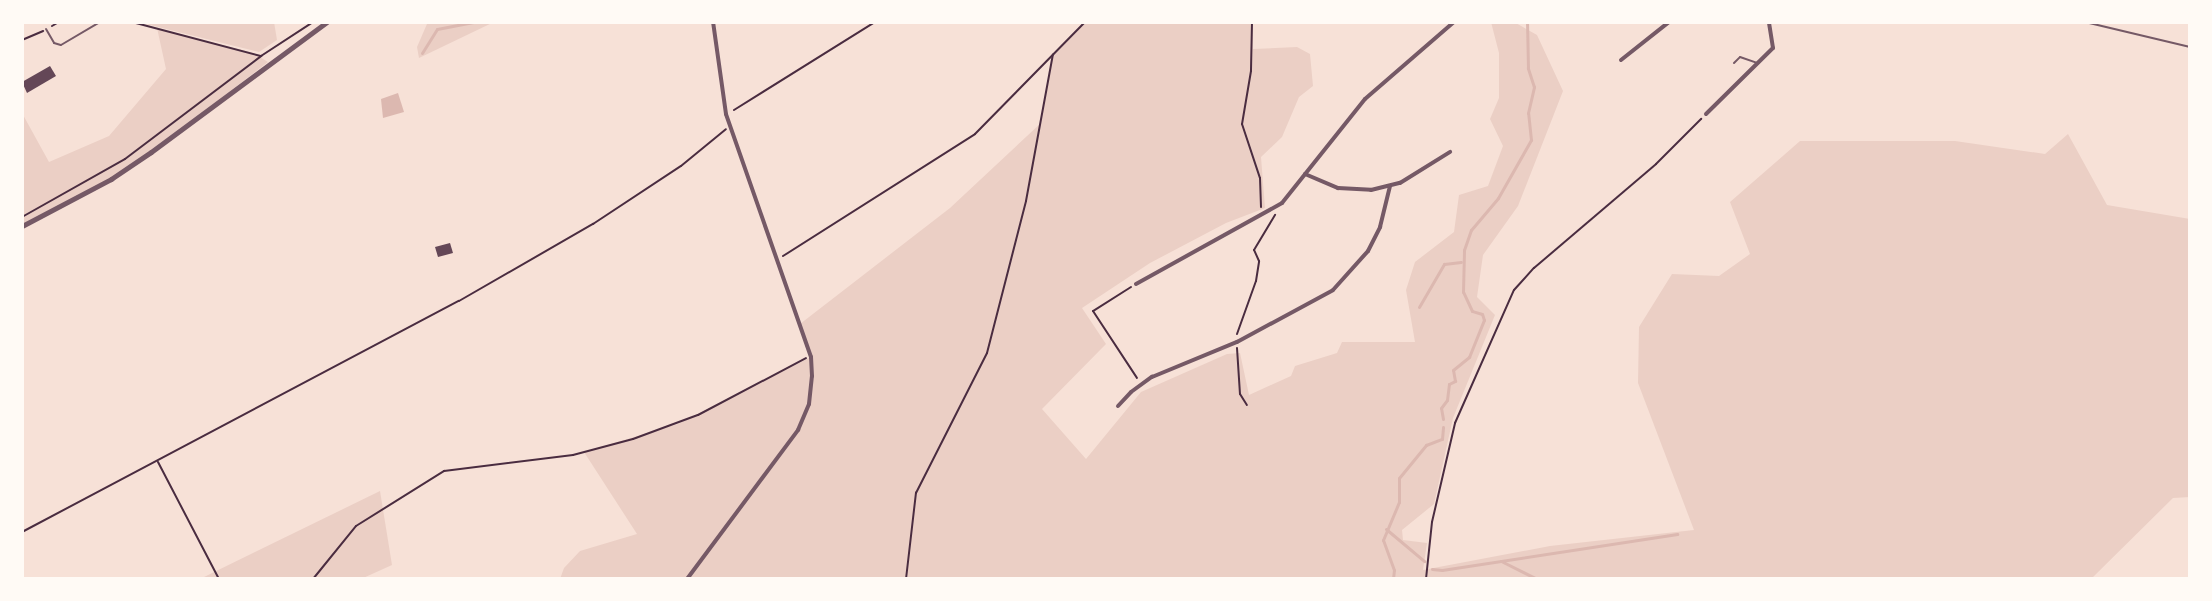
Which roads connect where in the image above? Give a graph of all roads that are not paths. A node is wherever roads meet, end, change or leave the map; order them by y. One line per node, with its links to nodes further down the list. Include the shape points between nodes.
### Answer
1 (100, 22): 8 (lane, via 61,45)
2 (327, 22): 17 (street, via 111,179)
3 (713, 22): 20 (street, via 726,114 811,357 809,404 798,430)
4 (1454, 22): 15 (street, via 1365,99)
5 (1669, 22): 10 (street)
6 (1769, 22): 12 (street, via 1773,48)
7 (2085, 22): 9 (lane)
8 (46, 29)
9 (2190, 47)
10 (1621, 60)
11 (1734, 63): 12 (lane, via 1746,57)
12 (1758, 64): 13 (street)
13 (1706, 114)
14 (1450, 152): 16 (street)
15 (1305, 174): 16 (street, via 1338,188); 18 (street, via 1282,203)
16 (1390, 186): 19 (street, via 1380,227 1351,274 1310,306 1170,367)
17 (22, 226)
18 (1136, 284)
19 (1118, 406)
20 (687, 579)

